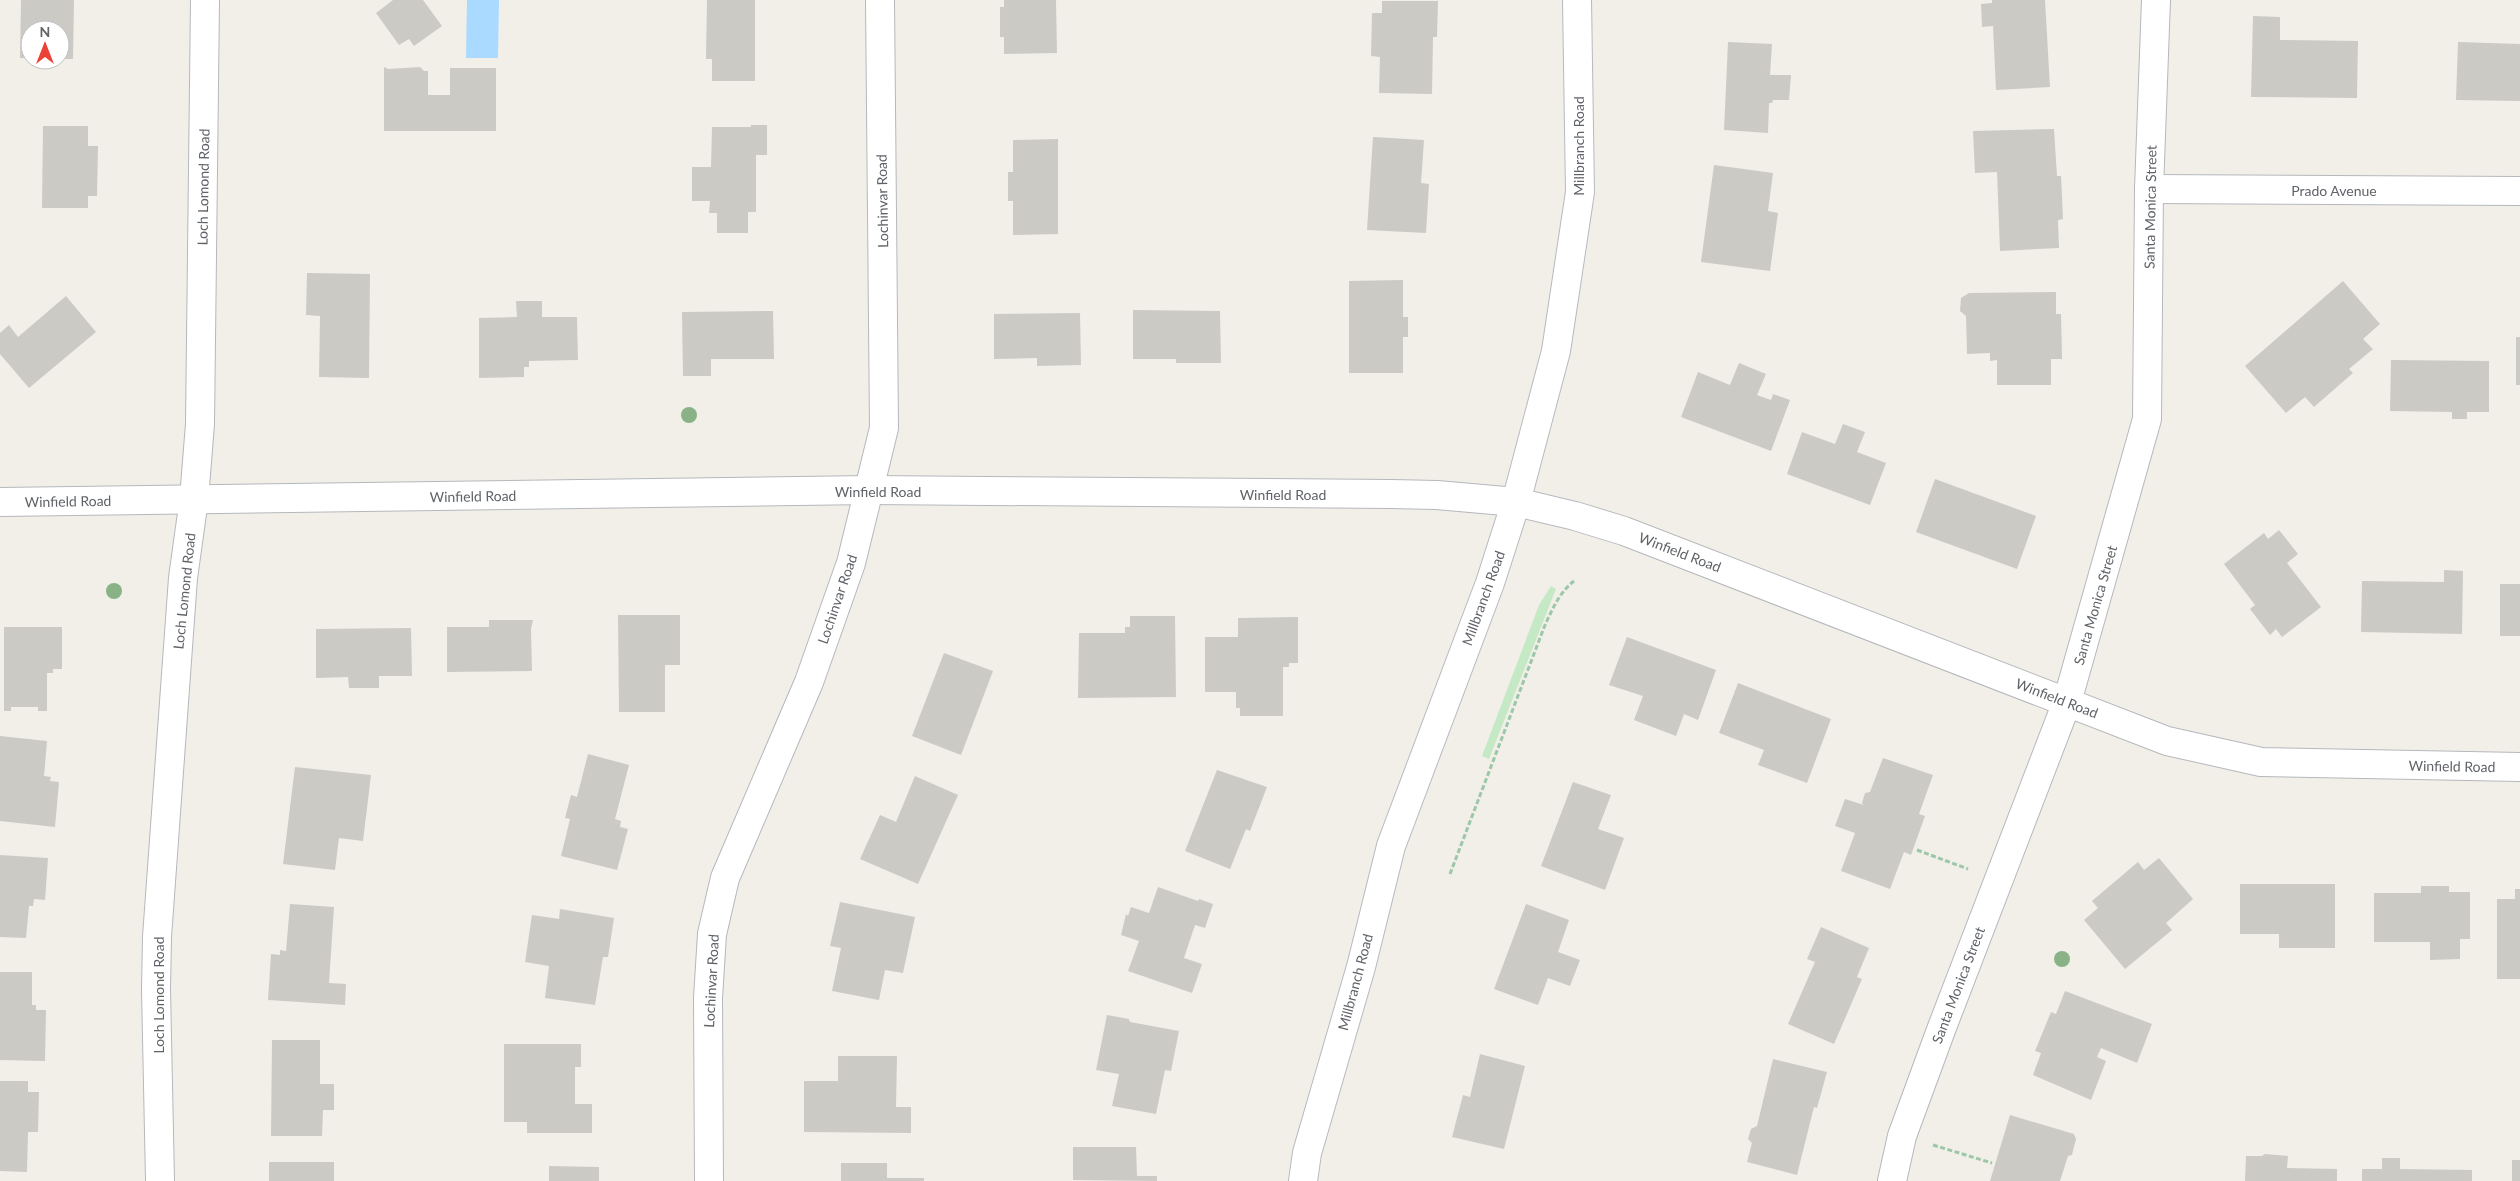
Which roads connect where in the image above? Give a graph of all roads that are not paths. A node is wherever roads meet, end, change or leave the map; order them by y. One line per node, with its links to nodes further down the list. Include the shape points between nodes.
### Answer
1 (205, 0): 8 (street, Loch Lomond Road, via 200,414)
2 (880, 0): 7 (street, Lochinvar Road, via 884,428)
3 (1577, 0): 10 (street, Millbranch Road, via 1580,192 1556,351)
4 (2156, 0): 5 (street, Santa Monica Street)
5 (2149, 189): 6 (street, Prado Avenue); 11 (street, Santa Monica Street, via 2147,419)
6 (2520, 191)
7 (869, 490): 8 (street, Winfield Road); 10 (street, Winfield Road, via 1391,494); 14 (street, Lochinvar Road, via 851,563 809,682 725,878 718,904 712,934 708,998)
8 (194, 499): 9 (street, Winfield Road); 13 (street, Loch Lomond Road, via 183,578 157,937)
9 (0, 502)
10 (1516, 502): 11 (street, Winfield Road, via 1624,531); 15 (street, Millbranch Road, via 1490,583 1391,846 1361,967 1307,1153)
11 (2067, 702): 12 (street, Winfield Road, via 2167,740 2261,762); 16 (street, Santa Monica Street, via 1902,1136)
12 (2520, 767)
13 (160, 1181)
14 (708, 1181)
15 (1303, 1181)
16 (1892, 1181)

